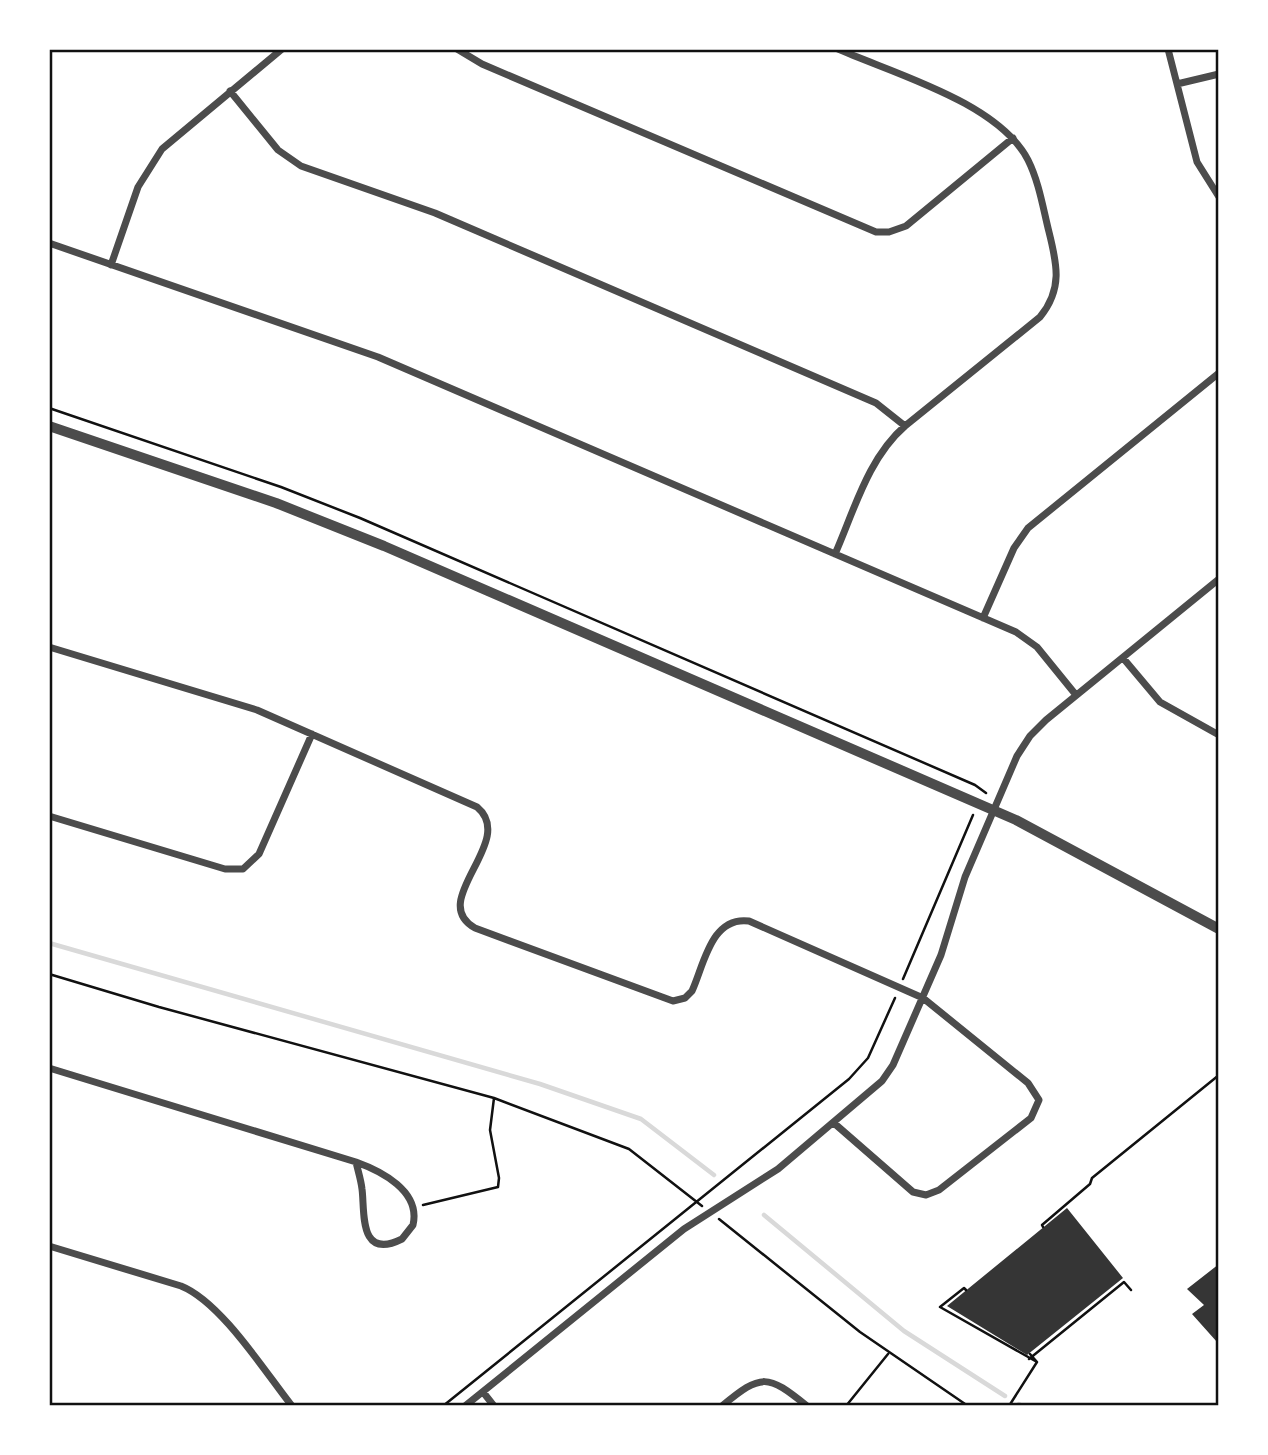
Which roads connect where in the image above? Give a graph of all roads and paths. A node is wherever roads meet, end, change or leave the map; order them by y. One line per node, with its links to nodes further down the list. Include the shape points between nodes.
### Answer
1 (282, 49): 7 (street)
2 (457, 49): 8 (street, via 494,70 876,233 906,226)
3 (838, 49): 8 (street, via 982,111)
4 (1168, 49): 6 (street)
5 (1219, 74): 6 (street)
6 (1177, 84): 9 (street, via 1197,162)
7 (230, 91): 11 (street, via 170,141 149,167); 14 (street, via 278,150 301,166 454,221 876,403)
8 (1013, 138): 14 (street, via 1035,179 1057,266 1054,293 1040,317)
9 (1219, 197)
10 (49, 243): 11 (street)
11 (111, 265): 15 (street, via 378,357)
12 (1219, 373): 17 (street, via 1028,528 1014,548)
13 (49, 426): 23 (street, via 276,503 384,546)
14 (905, 426): 15 (street, via 876,461)
15 (835, 554): 17 (street)
16 (1219, 579): 19 (street)
17 (983, 618): 20 (street, via 1027,639)
18 (49, 647): 21 (street, via 257,710)
19 (1123, 658): 20 (street); 22 (street, via 1160,702)
20 (1076, 695): 23 (street, via 1030,736)
21 (312, 734): 24 (street, via 259,854 243,869 225,869); 29 (street, via 473,804 484,813 488,835 459,905 462,917 475,928 673,1002 692,991 719,931 730,923 749,921)
22 (1219, 735)
23 (994, 810): 26 (street); 29 (street)
24 (49, 816)
25 (971, 821): 28 (path)
26 (1219, 929)
27 (49, 974): 33 (path)
28 (905, 975)
29 (923, 998): 34 (street, via 882,1081); 34 (street, via 1034,1089 1039,1100 1034,1115 939,1190 926,1195 910,1189)
30 (894, 1000): 36 (path, via 868,1058 855,1074)
31 (49, 1068): 35 (street)
32 (1219, 1075): 39 (path, via 1098,1172)
33 (494, 1098): 36 (path, via 629,1149); 37 (path, via 489,1130 498,1188)
34 (835, 1124): 45 (street, via 752,1188 684,1229)
35 (356, 1162): 35 (street, via 365,1230 383,1243 402,1239 413,1225 412,1203 389,1177)
36 (696, 1202): 47 (path)
37 (422, 1206)
38 (718, 1219): 43 (path)
39 (1043, 1227)
40 (49, 1246): 46 (street, via 181,1286 200,1296)
41 (965, 1290): 44 (path, via 940,1307)
42 (1131, 1290): 44 (path, via 1124,1282)
43 (888, 1353): 52 (path); 53 (path)
44 (1030, 1357): 54 (path, via 1037,1362)
45 (483, 1392): 48 (street); 49 (street)
46 (292, 1406)
47 (443, 1406)
48 (466, 1406)
49 (494, 1406)
50 (722, 1406): 51 (street, via 751,1383 764,1380 782,1385)
51 (807, 1406)
52 (846, 1406)
53 (968, 1406)
54 (1009, 1406)

